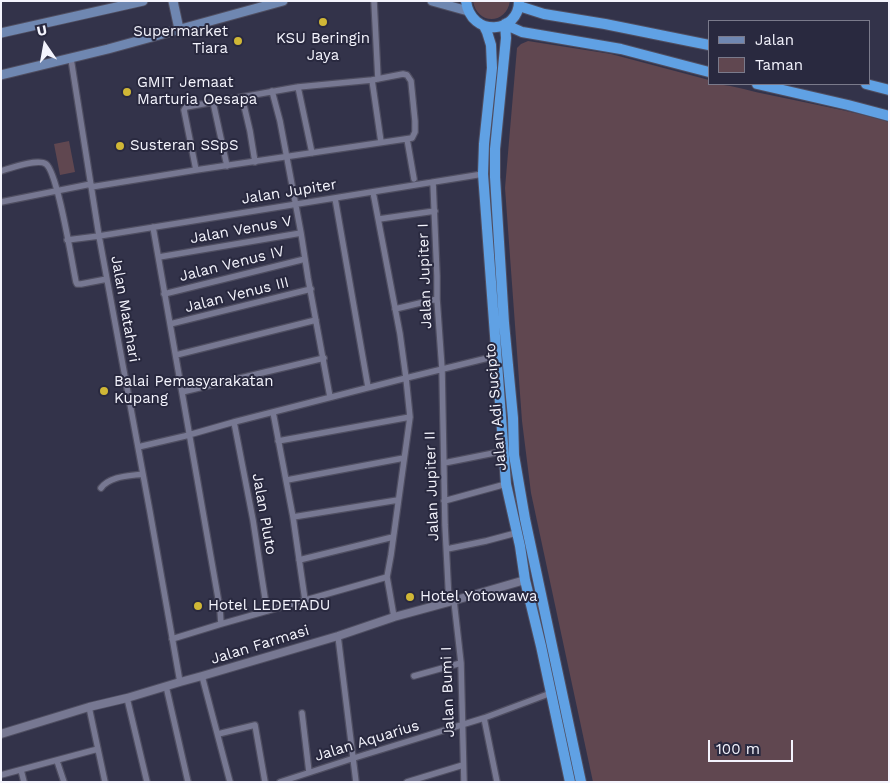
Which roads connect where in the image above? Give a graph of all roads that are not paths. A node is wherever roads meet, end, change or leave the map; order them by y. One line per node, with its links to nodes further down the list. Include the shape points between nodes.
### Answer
1 (143, 1): 11 (main road)
2 (173, 1): 10 (main road)
3 (283, 1): 10 (main road)
4 (374, 1): 16 (street)
5 (432, 1): 7 (main road)
6 (519, 4): 8 (highway, via 513,19); 12 (highway, via 544,14)
7 (467, 6): 9 (highway, via 472,18)
8 (506, 24): 9 (highway, via 491,28); 14 (highway, via 522,32 621,49); 63 (highway, Jalan Adi Sucipto, via 494,177)
9 (484, 26): 33 (highway, Jalan Adi Sucipto, via 491,45 492,68)
10 (179, 29): 13 (main road)
11 (1, 33)
12 (708, 45)
13 (71, 59): 15 (main road); 36 (street, Jalan Matahari)
14 (708, 72)
15 (1, 75)
16 (375, 80): 19 (street); 25 (street, via 404,74 409,77 415,132 412,138); 26 (street)
17 (761, 85): 24 (highway)
18 (870, 85): 20 (highway)
19 (298, 87): 21 (street); 27 (street)
20 (889, 90)
21 (272, 91): 22 (street); 28 (street, Jalan Venus V)
22 (242, 97): 23 (street); 29 (street)
23 (213, 102): 30 (street); 31 (street, via 184,110)
24 (889, 116)
25 (407, 139): 26 (street); 34 (street)
26 (381, 142): 27 (street)
27 (312, 153): 28 (street)
28 (286, 157): 29 (street); 41 (street, Jalan Venus V)
29 (255, 162): 30 (street)
30 (227, 166): 31 (street)
31 (196, 170): 36 (street)
32 (1, 171): 37 (street, via 45,163)
33 (483, 174): 35 (street, Jalan Jupiter); 58 (highway, Jalan Adi Sucipto)
34 (414, 180)
35 (434, 182): 38 (street, Jalan Jupiter); 42 (street, Jalan Jupiter I)
36 (91, 185): 37 (street); 46 (street, Jalan Matahari)
37 (57, 190): 40 (street); 47 (street)
38 (373, 192): 39 (street, Jalan Jupiter); 43 (street)
39 (335, 198): 41 (street, Jalan Jupiter); 62 (street)
40 (1, 202)
41 (295, 204): 44 (street, Jalan Jupiter); 45 (street, Jalan Venus V)
42 (435, 212): 43 (street); 53 (street, Jalan Jupiter I)
43 (379, 219): 54 (street)
44 (153, 227): 46 (street, Jalan Jupiter); 48 (street)
45 (301, 233): 48 (street, Jalan Venus V); 49 (street)
46 (99, 236): 47 (street, Jalan Jupiter); 50 (street, Jalan Matahari)
47 (68, 240): 50 (street, via 77,284)
48 (159, 257): 52 (street)
49 (305, 259): 51 (street); 52 (street, Jalan Venus IV)
50 (107, 279): 71 (street, Jalan Matahari)
51 (311, 289): 55 (street); 56 (street, Jalan Venus III)
52 (164, 294): 56 (street)
53 (437, 299): 54 (street); 60 (street, Jalan Jupiter I)
54 (395, 309): 61 (street)
55 (316, 320): 57 (street); 59 (street)
56 (170, 324): 57 (street)
57 (176, 355): 64 (street)
58 (496, 356): 60 (street); 63 (highway, Jalan Adi Sucipto)
59 (324, 358): 64 (street); 65 (street)
60 (442, 369): 61 (street); 74 (street, Jalan Jupiter II)
61 (406, 378): 62 (street); 67 (street)
62 (368, 387): 65 (street)
63 (504, 388): 72 (highway, Jalan Adi Sucipto); 128 (highway, Jalan Adi Sucipto, via 513,418 519,487)
64 (182, 392): 69 (street)
65 (330, 397): 66 (street)
66 (274, 412): 68 (street); 70 (street)
67 (410, 417): 70 (street); 73 (street)
68 (234, 422): 69 (street); 90 (street, Jalan Pluto)
69 (189, 435): 71 (street); 92 (street)
70 (278, 441): 76 (street)
71 (138, 447): 75 (street, Jalan Matahari)
72 (504, 451): 74 (street); 77 (highway, Jalan Adi Sucipto)
73 (404, 458): 76 (street); 79 (street)
74 (444, 463): 80 (street, Jalan Jupiter II)
75 (143, 474): 78 (street, via 114,479); 94 (street, Jalan Matahari)
76 (286, 480): 81 (street)
77 (506, 484): 80 (street); 82 (highway, Jalan Adi Sucipto)
78 (101, 488)
79 (398, 500): 81 (street); 83 (street)
80 (444, 501): 84 (street, Jalan Jupiter II)
81 (293, 517): 85 (street)
82 (516, 533): 84 (street); 87 (highway, Jalan Adi Sucipto)
83 (393, 537): 85 (street); 86 (street)
84 (446, 549): 89 (street, Jalan Jupiter II)
85 (299, 560): 88 (street)
86 (387, 577): 88 (street); 91 (street)
87 (525, 580): 89 (street, Jalan Farmasi); 100 (highway, Jalan Adi Sucipto)
88 (305, 600): 90 (street)
89 (452, 602): 91 (street, Jalan Farmasi); 95 (street, Jalan Bumi I)
90 (267, 611): 92 (street)
91 (394, 617): 93 (street, Jalan Farmasi)
92 (221, 624): 94 (street)
93 (338, 636): 96 (street, Jalan Farmasi); 109 (street)
94 (172, 639): 98 (street, Jalan Matahari)
95 (461, 663): 97 (street); 105 (street, Jalan Bumi I)
96 (202, 676): 98 (street, Jalan Farmasi); 107 (street)
97 (414, 676)
98 (180, 682): 99 (street, Jalan Farmasi)
99 (166, 686): 101 (street, Jalan Farmasi); 119 (street)
100 (551, 693): 104 (street, Jalan Aquarius); 127 (highway, Jalan Adi Sucipto)
101 (127, 698): 102 (street, Jalan Farmasi); 118 (street)
102 (89, 707): 106 (street, Jalan Farmasi); 108 (street)
103 (302, 713): 113 (street)
104 (484, 718): 105 (street, Jalan Aquarius); 126 (street)
105 (462, 724): 109 (street, Jalan Aquarius); 111 (street, Jalan Bumi I)
106 (1, 734)
107 (218, 734): 120 (street); 121 (street, via 255,725)
108 (98, 749): 110 (street); 117 (street)
109 (354, 758): 113 (street, Jalan Aquarius); 123 (street)
110 (56, 761): 112 (street); 116 (street)
111 (463, 765): 124 (street); 125 (street, Jalan Bumi I)
112 (21, 770): 114 (street); 115 (street)
113 (309, 772): 122 (street, Jalan Aquarius)
114 (1, 775)
115 (24, 782)
116 (64, 782)
117 (105, 782)
118 (146, 782)
119 (188, 782)
120 (230, 782)
121 (265, 782)
122 (280, 782)
123 (356, 782)
124 (407, 782)
125 (464, 782)
126 (497, 782)
127 (570, 782)
128 (581, 782)

